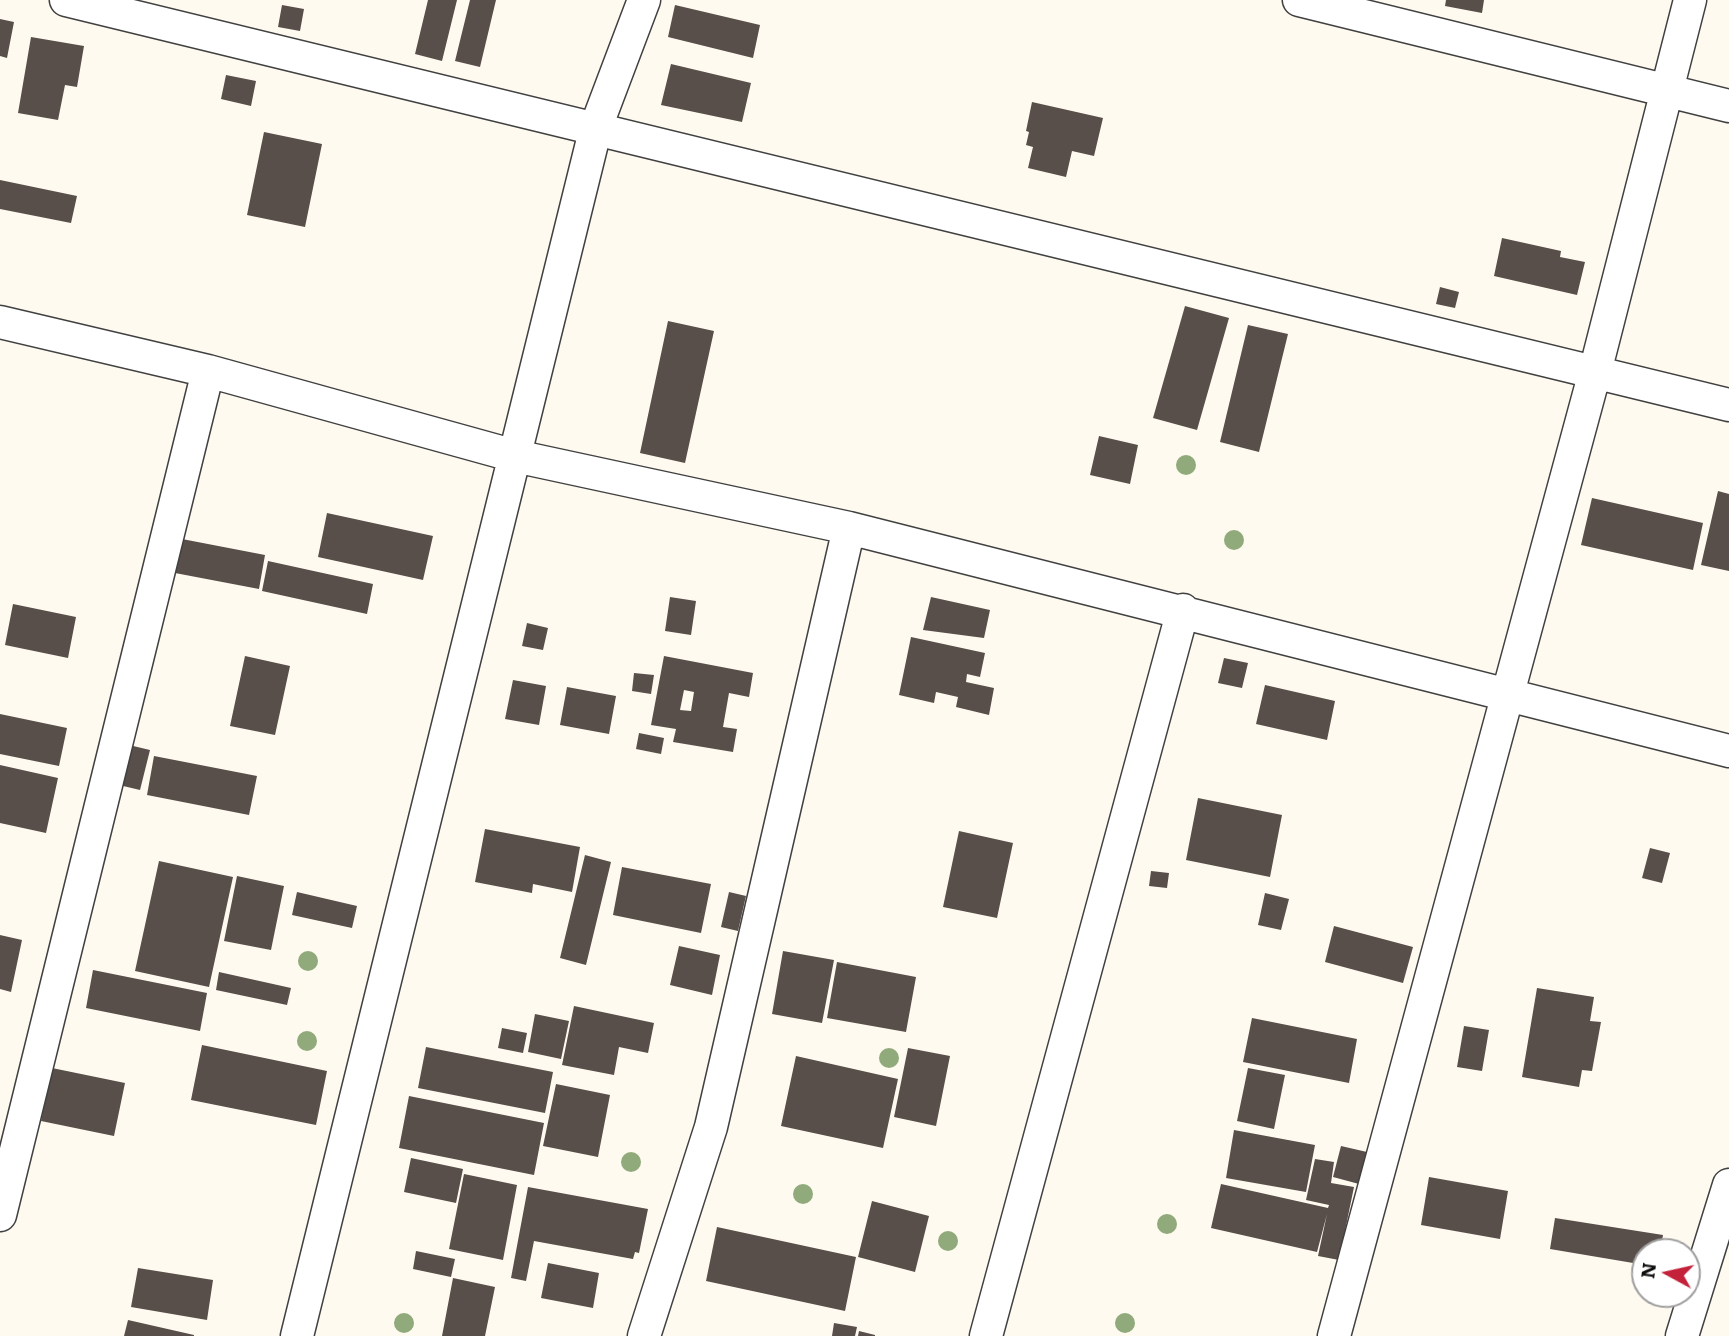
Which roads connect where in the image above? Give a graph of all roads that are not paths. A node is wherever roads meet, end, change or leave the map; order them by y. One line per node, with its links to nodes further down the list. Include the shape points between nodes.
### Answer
1 (66, 0): 7 (street)
2 (644, 0): 7 (street)
3 (1299, 0): 5 (street)
4 (1690, 0): 5 (street)
5 (1668, 91): 6 (street); 10 (street)
6 (1729, 106)
7 (596, 127): 10 (street); 12 (street)
8 (0, 322): 9 (street)
9 (208, 371): 12 (street); 18 (street)
10 (1595, 372): 11 (street); 15 (street)
11 (1729, 405)
12 (515, 456): 13 (street); 19 (street)
13 (849, 528): 14 (street); 20 (street, via 711,1127)
14 (1183, 610): 15 (street); 21 (street)
15 (1510, 693): 16 (street); 22 (street)
16 (1729, 751)
17 (1729, 1185): 23 (street)
18 (0, 1215)
19 (297, 1336)
20 (644, 1336)
21 (986, 1336)
22 (1334, 1336)
23 (1682, 1336)

